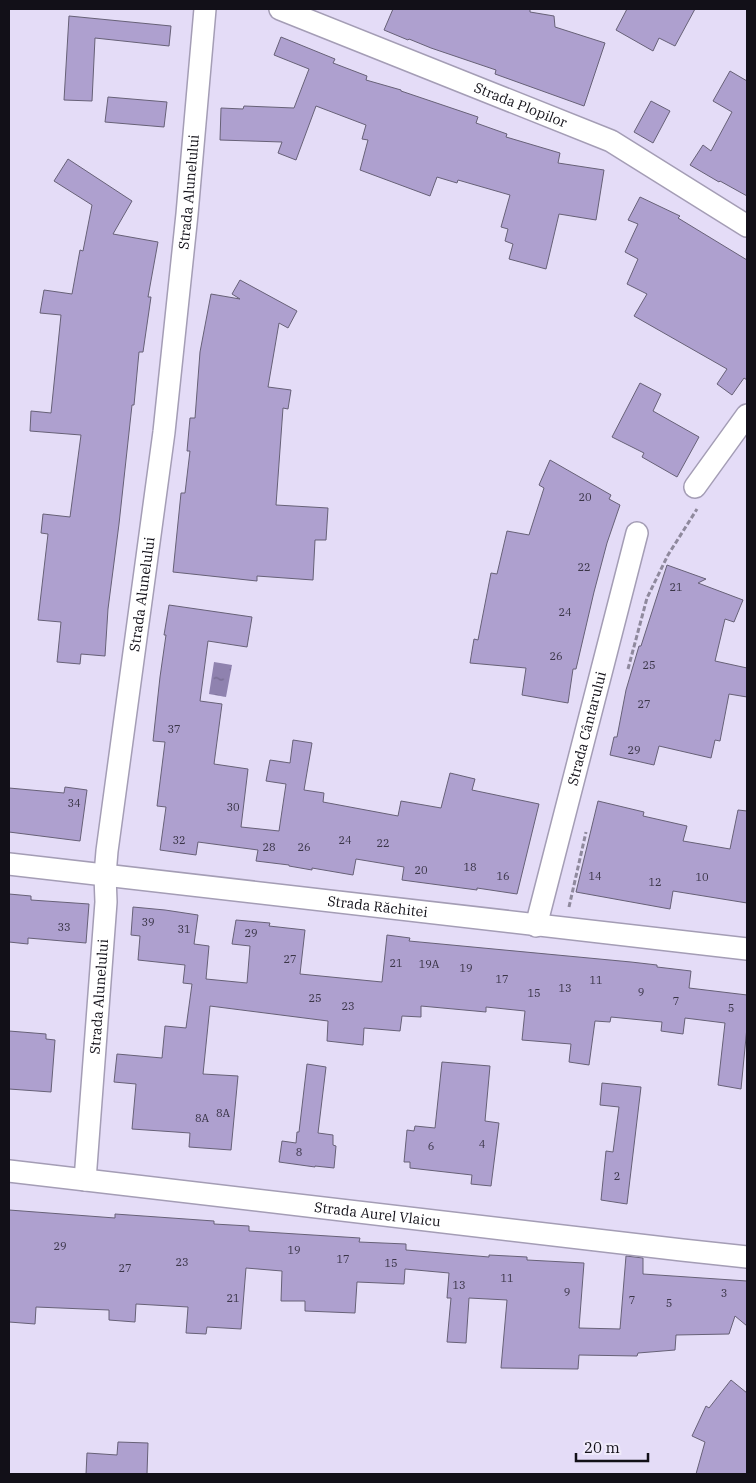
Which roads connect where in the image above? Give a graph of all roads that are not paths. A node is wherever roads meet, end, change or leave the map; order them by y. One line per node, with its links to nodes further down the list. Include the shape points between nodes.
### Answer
1 (205, 9): 8 (street, Strada Alunelului, via 164,432)
2 (280, 9): 3 (street, Strada Plopilor, via 611,142)
3 (747, 226)
4 (747, 415): 5 (street)
5 (698, 495)
6 (637, 533): 9 (street, Strada Cântarului)
7 (9, 864): 8 (street, Strada Răchitei)
8 (105, 876): 9 (street, Strada Răchitei); 12 (street, Strada Alunelului, via 106,902)
9 (536, 926): 10 (street, Strada Răchitei)
10 (747, 949)
11 (9, 1171): 12 (street, Strada Aurel Vlaicu)
12 (85, 1180): 13 (street, Strada Aurel Vlaicu)
13 (747, 1257)

